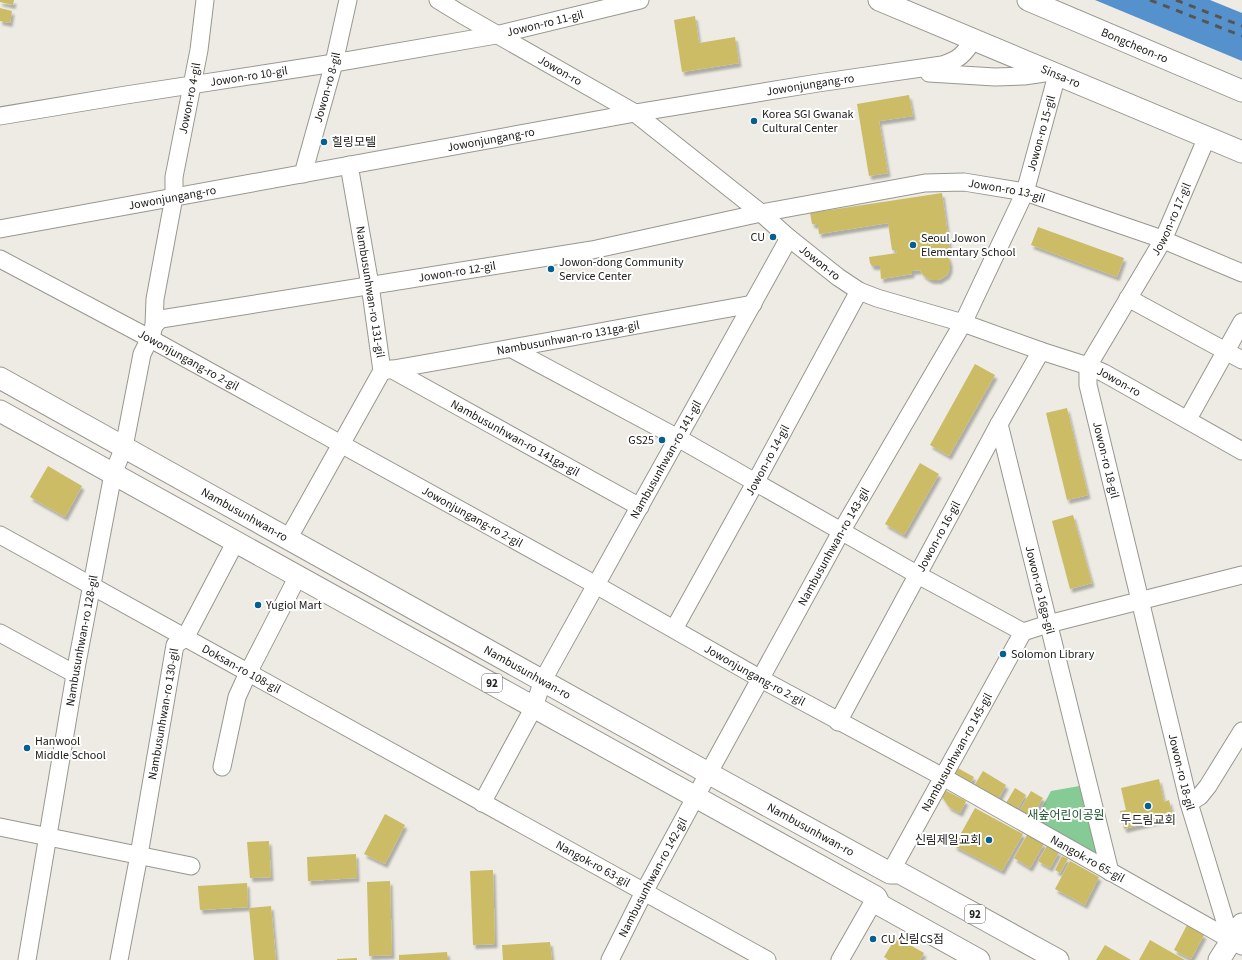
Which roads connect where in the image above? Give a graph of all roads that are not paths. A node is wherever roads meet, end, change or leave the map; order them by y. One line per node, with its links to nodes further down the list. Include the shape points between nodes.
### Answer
1 (205, 0): 12 (street, Jowon-ro 4-gil)
2 (348, 0): 9 (street, Jowon-ro 8-gil)
3 (438, 0): 7 (street, Jowon-ro)
4 (640, 0): 7 (street, Jowon-ro 11-gil)
5 (879, 0): 8 (main road, Sinsa-ro)
6 (1028, 0): 13 (main road, Bongcheon-ro)
7 (496, 35): 9 (street, Jowon-ro 10-gil); 14 (street, Jowon-ro)
8 (973, 40): 10 (street, Jowonjungang-ro, via 962,56 953,61); 11 (main road, Sinsa-ro)
9 (334, 63): 12 (street, Jowon-ro 10-gil); 19 (street, Jowon-ro 8-gil)
10 (911, 71): 11 (street, via 995,77); 14 (street, Jowonjungang-ro, via 818,83)
11 (1054, 73): 16 (main road, Sinsa-ro); 20 (street, Jowon-ro 15-gil)
12 (193, 84): 15 (street, Jowon-ro 10-gil); 21 (street, Jowon-ro 4-gil, via 174,176)
13 (1242, 91)
14 (635, 113): 18 (street, Jowonjungang-ro); 22 (street, Jowon-ro)
15 (0, 116)
16 (1207, 137): 17 (main road, Sinsa-ro); 25 (street, Jowon-ro 17-gil)
17 (1242, 152)
18 (349, 165): 19 (street, Jowonjungang-ro); 28 (street, Nambusunhwan-ro 131-gil)
19 (302, 174): 21 (street, Jowonjungang-ro)
20 (1025, 192): 22 (street, Jowon-ro 13-gil, via 964,182 925,183); 25 (street, Jowon-ro 13-gil); 33 (street, Jowon-ro 15-gil)
21 (174, 197): 23 (street, Jowonjungang-ro); 34 (street, Jowon-ro 4-gil, via 155,299)
22 (761, 213): 24 (street, Jowon-ro); 28 (street, Jowon-ro 12-gil, via 592,250)
23 (0, 228)
24 (789, 238): 29 (street, Jowon-ro); 31 (street, Nambusunhwan-ro 141-gil)
25 (1163, 240): 27 (street, Jowon-ro 13-gil); 30 (street, Jowon-ro 17-gil)
26 (0, 259): 34 (street, Jowonjungang-ro 2-gil)
27 (1242, 273)
28 (370, 285): 34 (street, Jowon-ro 12-gil, via 161,319); 40 (street, Nambusunhwan-ro 131-gil)
29 (859, 291): 33 (street, Jowon-ro); 50 (street, Jowon-ro 14-gil)
30 (1128, 298): 37 (street); 39 (street, Jowon-ro 17-gil)
31 (753, 304): 35 (street, Nambusunhwan-ro 131ga-gil); 45 (street, Nambusunhwan-ro 141-gil)
32 (1242, 322): 37 (street)
33 (963, 323): 36 (street, Jowon-ro); 52 (street, Nambusunhwan-ro 143-gil)
34 (152, 331): 46 (street, Jowonjungang-ro 2-gil); 47 (street, Nambusunhwan-ro 128-gil, via 142,354)
35 (512, 349): 40 (street, Nambusunhwan-ro 131ga-gil); 45 (street)
36 (1041, 351): 39 (street, Jowon-ro); 44 (street, Jowon-ro 16-gil)
37 (1226, 351): 38 (street); 43 (street)
38 (1242, 360)
39 (1088, 366): 43 (street, Jowon-ro); 61 (street, Jowon-ro 18-gil, via 1088,385)
40 (387, 370): 46 (street, Nambusunhwan-ro 131-gil); 51 (street, Nambusunhwan-ro 141ga-gil)
41 (0, 378): 47 (main road, Nambusunhwan-ro / 92)
42 (0, 411): 49 (main road, 92)
43 (1189, 421): 48 (street, Jowon-ro)
44 (999, 424): 56 (street, Jowon-ro 16-gil); 62 (street, Jowon-ro 16ga-gil)
45 (678, 438): 50 (street); 51 (street, Nambusunhwan-ro 141-gil)
46 (341, 445): 54 (street, Nambusunhwan-ro 131-gil); 59 (street, Jowonjungang-ro 2-gil)
47 (124, 447): 49 (street, Nambusunhwan-ro 128-gil); 54 (main road, Nambusunhwan-ro / 92)
48 (1242, 451)
49 (113, 474): 55 (main road, 92); 60 (street, Nambusunhwan-ro 128-gil)
50 (755, 483): 52 (street); 63 (street, Jowon-ro 14-gil)
51 (640, 507): 59 (street, Nambusunhwan-ro 141-gil)
52 (842, 530): 56 (street); 69 (street, Nambusunhwan-ro 143-gil)
53 (0, 535): 60 (street, Doksan-ro 108-gil)
54 (288, 539): 70 (main road, Nambusunhwan-ro / 92)
55 (236, 542): 58 (main road, 92); 66 (street, Nambusunhwan-ro 130-gil)
56 (918, 575): 64 (street); 72 (street, Jowon-ro 16-gil)
57 (1242, 575): 61 (street)
58 (298, 576): 67 (street); 71 (main road, 92)
59 (596, 585): 63 (street, Jowonjungang-ro 2-gil); 70 (street, Nambusunhwan-ro 141-gil)
60 (92, 587): 66 (street, Doksan-ro 108-gil); 68 (street, Nambusunhwan-ro 128-gil)
61 (1140, 601): 62 (street); 79 (street, Jowon-ro 18-gil)
62 (1048, 624): 64 (street); 85 (street, Jowon-ro 16ga-gil)
63 (674, 629): 69 (street, Jowonjungang-ro 2-gil)
64 (1022, 632): 76 (street, Nambusunhwan-ro 145-gil)
65 (0, 633): 68 (street)
66 (185, 638): 67 (street, Doksan-ro 108-gil); 82 (street, Nambusunhwan-ro 130-gil, via 175,645)
67 (248, 673): 74 (street, via 237,697); 78 (street, Doksan-ro 108-gil)
68 (76, 674): 81 (street, Nambusunhwan-ro 128-gil)
69 (761, 679): 72 (street, Jowonjungang-ro 2-gil); 75 (street, Nambusunhwan-ro 143-gil)
70 (543, 680): 71 (street, Nambusunhwan-ro 141-gil); 75 (main road, Nambusunhwan-ro / 92)
71 (534, 707): 77 (main road, 92); 78 (street, Nambusunhwan-ro 141-gil)
72 (838, 722): 76 (street, Jowonjungang-ro 2-gil)
73 (1242, 731): 79 (street, via 1208,786 1200,796)
74 (222, 767)
75 (708, 773): 77 (street, Nambusunhwan-ro 142-gil); 84 (main road, Nambusunhwan-ro / 92)
76 (943, 777): 84 (street, Nambusunhwan-ro 145-gil); 85 (street, Nangok-ro 65-gil)
77 (696, 796): 86 (street, Nambusunhwan-ro 142-gil); 87 (main road, 92)
78 (482, 803): 86 (street, Nangok-ro 63-gil)
79 (1189, 803): 88 (street, Jowon-ro 18-gil)
80 (0, 827): 81 (street)
81 (47, 837): 82 (street); 89 (street, Nambusunhwan-ro 128-gil)
82 (139, 855): 83 (street); 90 (street, Nambusunhwan-ro 130-gil)
83 (191, 866)
84 (890, 872): 95 (main road, Nambusunhwan-ro / 92, via 900,873)
85 (1110, 872): 88 (street, Nangok-ro 65-gil)
86 (644, 892): 91 (street, Nambusunhwan-ro 142-gil); 92 (street, Nangok-ro 63-gil)
87 (876, 896): 93 (street); 94 (main road, 92, via 880,905)
88 (1238, 944): 96 (main road)
89 (27, 960)
90 (119, 960)
91 (610, 960)
92 (767, 960)
93 (840, 960)
94 (979, 960)
95 (1058, 960)
96 (1219, 960)

